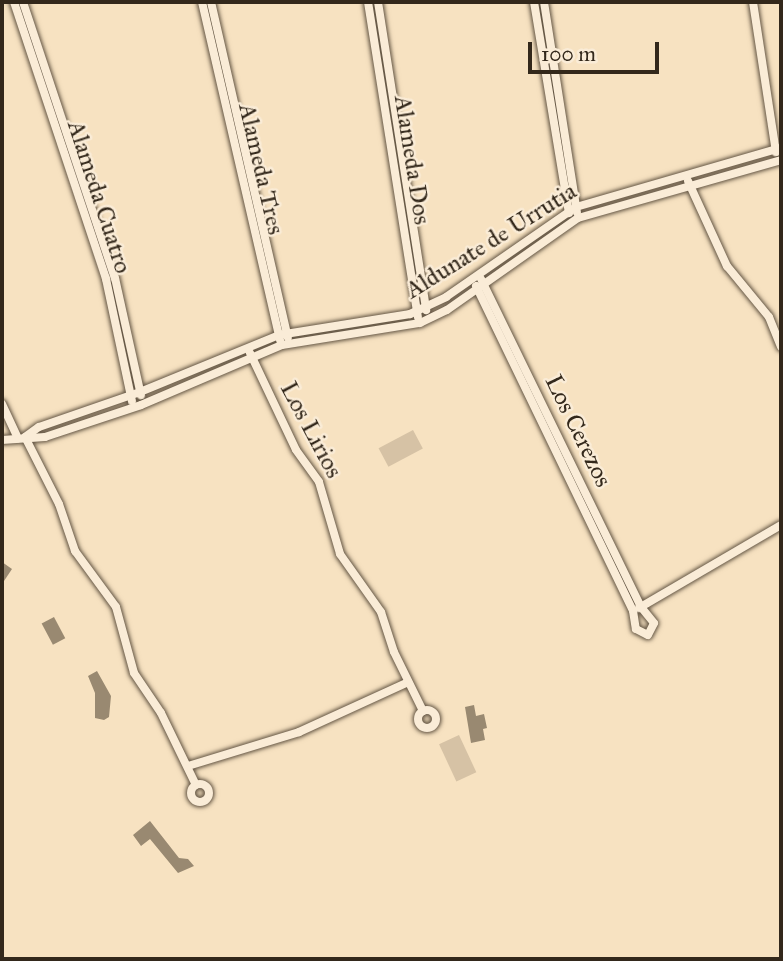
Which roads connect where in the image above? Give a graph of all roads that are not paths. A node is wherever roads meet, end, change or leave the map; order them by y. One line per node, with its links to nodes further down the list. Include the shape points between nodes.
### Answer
1 (14, 2): 26 (street, Alameda Cuatro, via 106,279)
2 (23, 2): 25 (street, Alameda Cuatro, via 115,278)
3 (202, 2): 20 (street, Alameda Tres)
4 (211, 2): 20 (street, Alameda Tres)
5 (368, 2): 18 (street, Alameda Dos)
6 (377, 2): 18 (street, Alameda Dos)
7 (534, 2): 14 (street)
8 (544, 2): 14 (street)
9 (753, 2): 10 (street)
10 (779, 149): 11 (street); 12 (street, Aldunate de Urrutia)
11 (779, 161): 13 (street, Aldunate de Urrutia)
12 (685, 175): 13 (street); 14 (street, Aldunate de Urrutia)
13 (690, 185): 15 (street, Aldunate de Urrutia); 23 (street, via 727,266 769,317)
14 (572, 208): 15 (street); 16 (street, Aldunate de Urrutia)
15 (574, 220): 17 (street, Aldunate de Urrutia)
16 (475, 275): 17 (street, Los Cerezos); 18 (street, Aldunate de Urrutia)
17 (481, 285): 19 (street, Aldunate de Urrutia); 32 (street, Los Cerezos)
18 (421, 310): 19 (street, Alameda Dos); 20 (street, Aldunate de Urrutia)
19 (424, 321): 21 (street, Aldunate de Urrutia)
20 (283, 334): 21 (street, Alameda Tres); 22 (street, Aldunate de Urrutia)
21 (286, 344): 24 (street, Aldunate de Urrutia)
22 (247, 347): 24 (street, Los Lirios); 25 (street, Aldunate de Urrutia)
23 (781, 347)
24 (251, 357): 28 (street, Aldunate de Urrutia); 35 (street, Los Lirios, via 296,450 318,482 340,554 382,612)
25 (141, 392): 26 (street, Aldunate de Urrutia); 28 (street, Alameda Cuatro)
26 (131, 396): 28 (street, Alameda Cuatro); 29 (street, Aldunate de Urrutia, via 39,427)
27 (2, 404): 29 (street)
28 (137, 406): 29 (street, Aldunate de Urrutia, via 45,437)
29 (22, 438): 30 (street, Aldunate de Urrutia); 37 (street, via 59,505 75,551 116,607 138,681)
30 (2, 439)
31 (781, 525): 32 (street)
32 (637, 609): 33 (street, Los Cerezos); 34 (street, Los Cerezos)
33 (648, 617): 34 (street); 34 (street, via 654,626 648,635 638,632)
34 (638, 621)
35 (408, 682): 36 (street, Los Lirios); 37 (street, via 317,725)
36 (423, 710)
37 (188, 766): 38 (street)
38 (196, 785)

